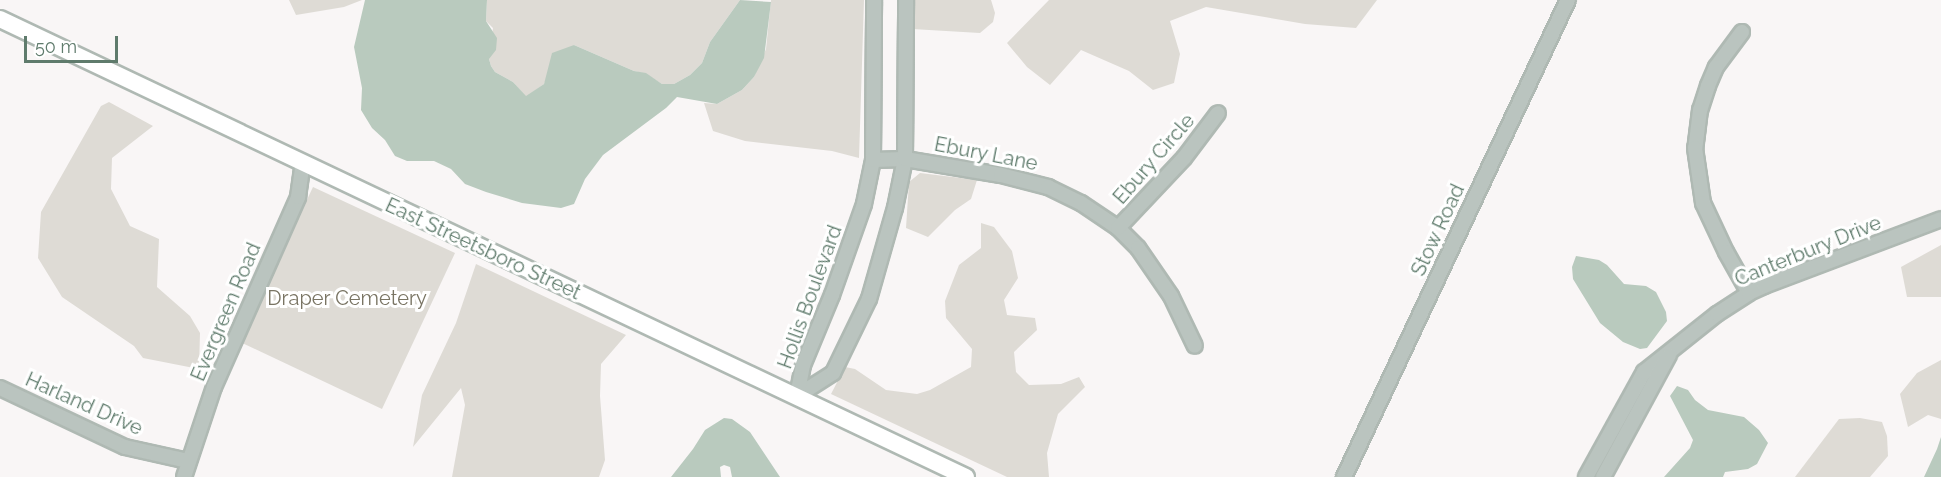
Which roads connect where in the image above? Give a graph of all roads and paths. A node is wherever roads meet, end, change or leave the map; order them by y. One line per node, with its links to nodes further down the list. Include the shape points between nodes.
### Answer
1 (874, 0): 8 (street, Hollis Boulevard)
2 (906, 0): 7 (street, Hollis Boulevard)
3 (1568, 0): 22 (street, Stow Road)
4 (0, 20): 9 (main road, East Streetsboro Street)
5 (1742, 32): 12 (street, via 1716,67 1708,86 1695,148 1706,211)
6 (1218, 113): 11 (street, Ebury Circle, via 1184,158)
7 (905, 159): 8 (street, Ebury Lane); 11 (street, Ebury Lane, via 1031,181 1081,203); 16 (street, Hollis Boulevard, via 896,208 869,299 833,373)
8 (873, 160): 16 (street, Hollis Boulevard, via 864,204 803,365)
9 (303, 163): 16 (main road, East Streetsboro Street); 19 (street, Evergreen Road, via 298,197 214,387)
10 (1941, 219): 12 (street, Canterbury Drive)
11 (1118, 228): 13 (street, Ebury Lane, via 1153,268)
12 (1749, 293): 14 (street, Canterbury Drive, via 1717,314)
13 (1195, 346)
14 (1669, 355): 17 (street, Canterbury Drive, via 1644,372); 18 (street, Canterbury Drive)
15 (0, 388): 19 (street, Harland Drive, via 125,447)
16 (797, 396): 21 (main road, East Streetsboro Street)
17 (1619, 414): 18 (street); 23 (street, Canterbury Drive)
18 (1632, 422): 24 (street, Canterbury Drive)
19 (188, 461): 20 (street, Evergreen Road)
20 (184, 477)
21 (966, 477)
22 (1344, 477)
23 (1587, 477)
24 (1603, 477)

